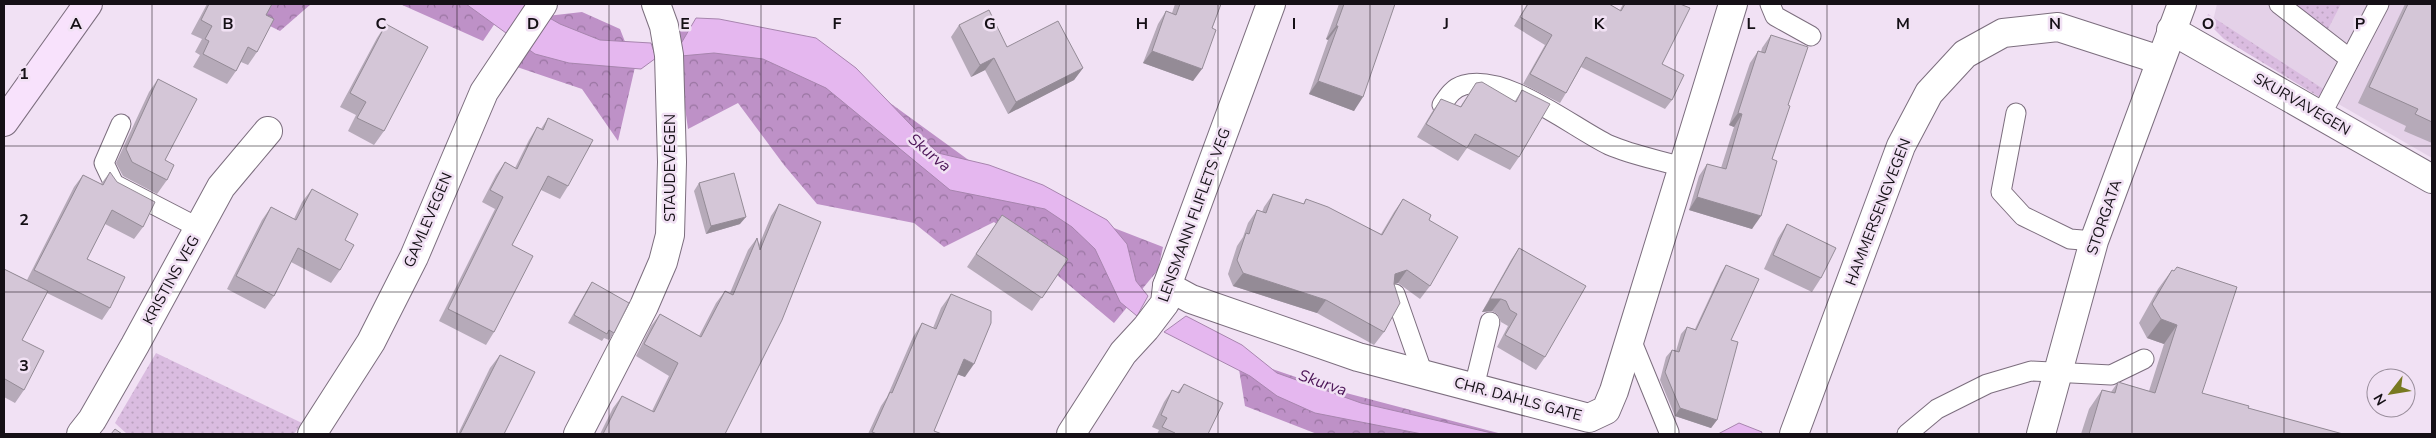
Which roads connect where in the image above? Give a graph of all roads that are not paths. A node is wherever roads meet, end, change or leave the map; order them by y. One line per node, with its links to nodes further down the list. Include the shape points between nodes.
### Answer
1 (88, 4): 17 (street)
2 (542, 4): 34 (street, GAMLEVEGEN, via 484,92 414,257 370,342)
3 (656, 4): 35 (street, STAUDEVEGEN, via 664,26 670,74 670,235 663,262 644,306)
4 (1271, 4): 24 (street, LENSMANN FLIFLETS VEG)
5 (1734, 4): 20 (street, CHR. DAHLS GATE)
6 (1770, 4): 11 (lane, via 1775,16)
7 (2182, 4): 10 (street, STORGATA)
8 (2279, 4): 12 (lane)
9 (2379, 4): 12 (lane)
10 (2171, 30): 13 (street, STORGATA); 16 (street, SKURVAVEGEN)
11 (1811, 36)
12 (2350, 59): 16 (lane)
13 (2160, 60): 23 (street, STORGATA); 37 (street, HAMMERSENGVEGEN, via 2058,27 2003,34 1964,54 1929,93 1901,146)
14 (1442, 105): 20 (lane, via 1451,92 1463,85 1479,82 1521,94 1610,145)
15 (2016, 113): 23 (lane, via 2001,192 2023,216 2070,239)
16 (2321, 115): 21 (street, SKURVAVEGEN)
17 (4, 122)
18 (122, 124): 22 (lane, via 104,163 114,184)
19 (268, 131): 22 (street, KRISTINS VEG, via 221,188)
20 (1682, 167): 27 (street, CHR. DAHLS GATE)
21 (2432, 179)
22 (199, 228): 33 (street, KRISTINS VEG, via 135,345)
23 (2094, 241): 29 (street, STORGATA)
24 (1166, 294): 30 (street, CHR. DAHLS GATE, via 1191,299 1348,354); 36 (street, LENSMANN FLIFLETS VEG, via 1146,328 1123,353)
25 (1395, 294): 30 (lane)
26 (1490, 322): 31 (lane)
27 (1630, 337): 31 (street, CHR. DAHLS GATE, via 1606,410 1589,418); 32 (lane)
28 (2144, 359): 29 (lane, via 2111,375)
29 (2058, 372): 38 (lane, via 2030,371 1987,384 1936,409); 39 (street, STORGATA)
30 (1423, 374): 31 (street, CHR. DAHLS GATE)
31 (1474, 387)
32 (1669, 432)
33 (81, 434)
34 (312, 434)
35 (578, 434)
36 (1070, 434)
37 (1794, 434)
38 (1907, 434)
39 (2041, 434)

